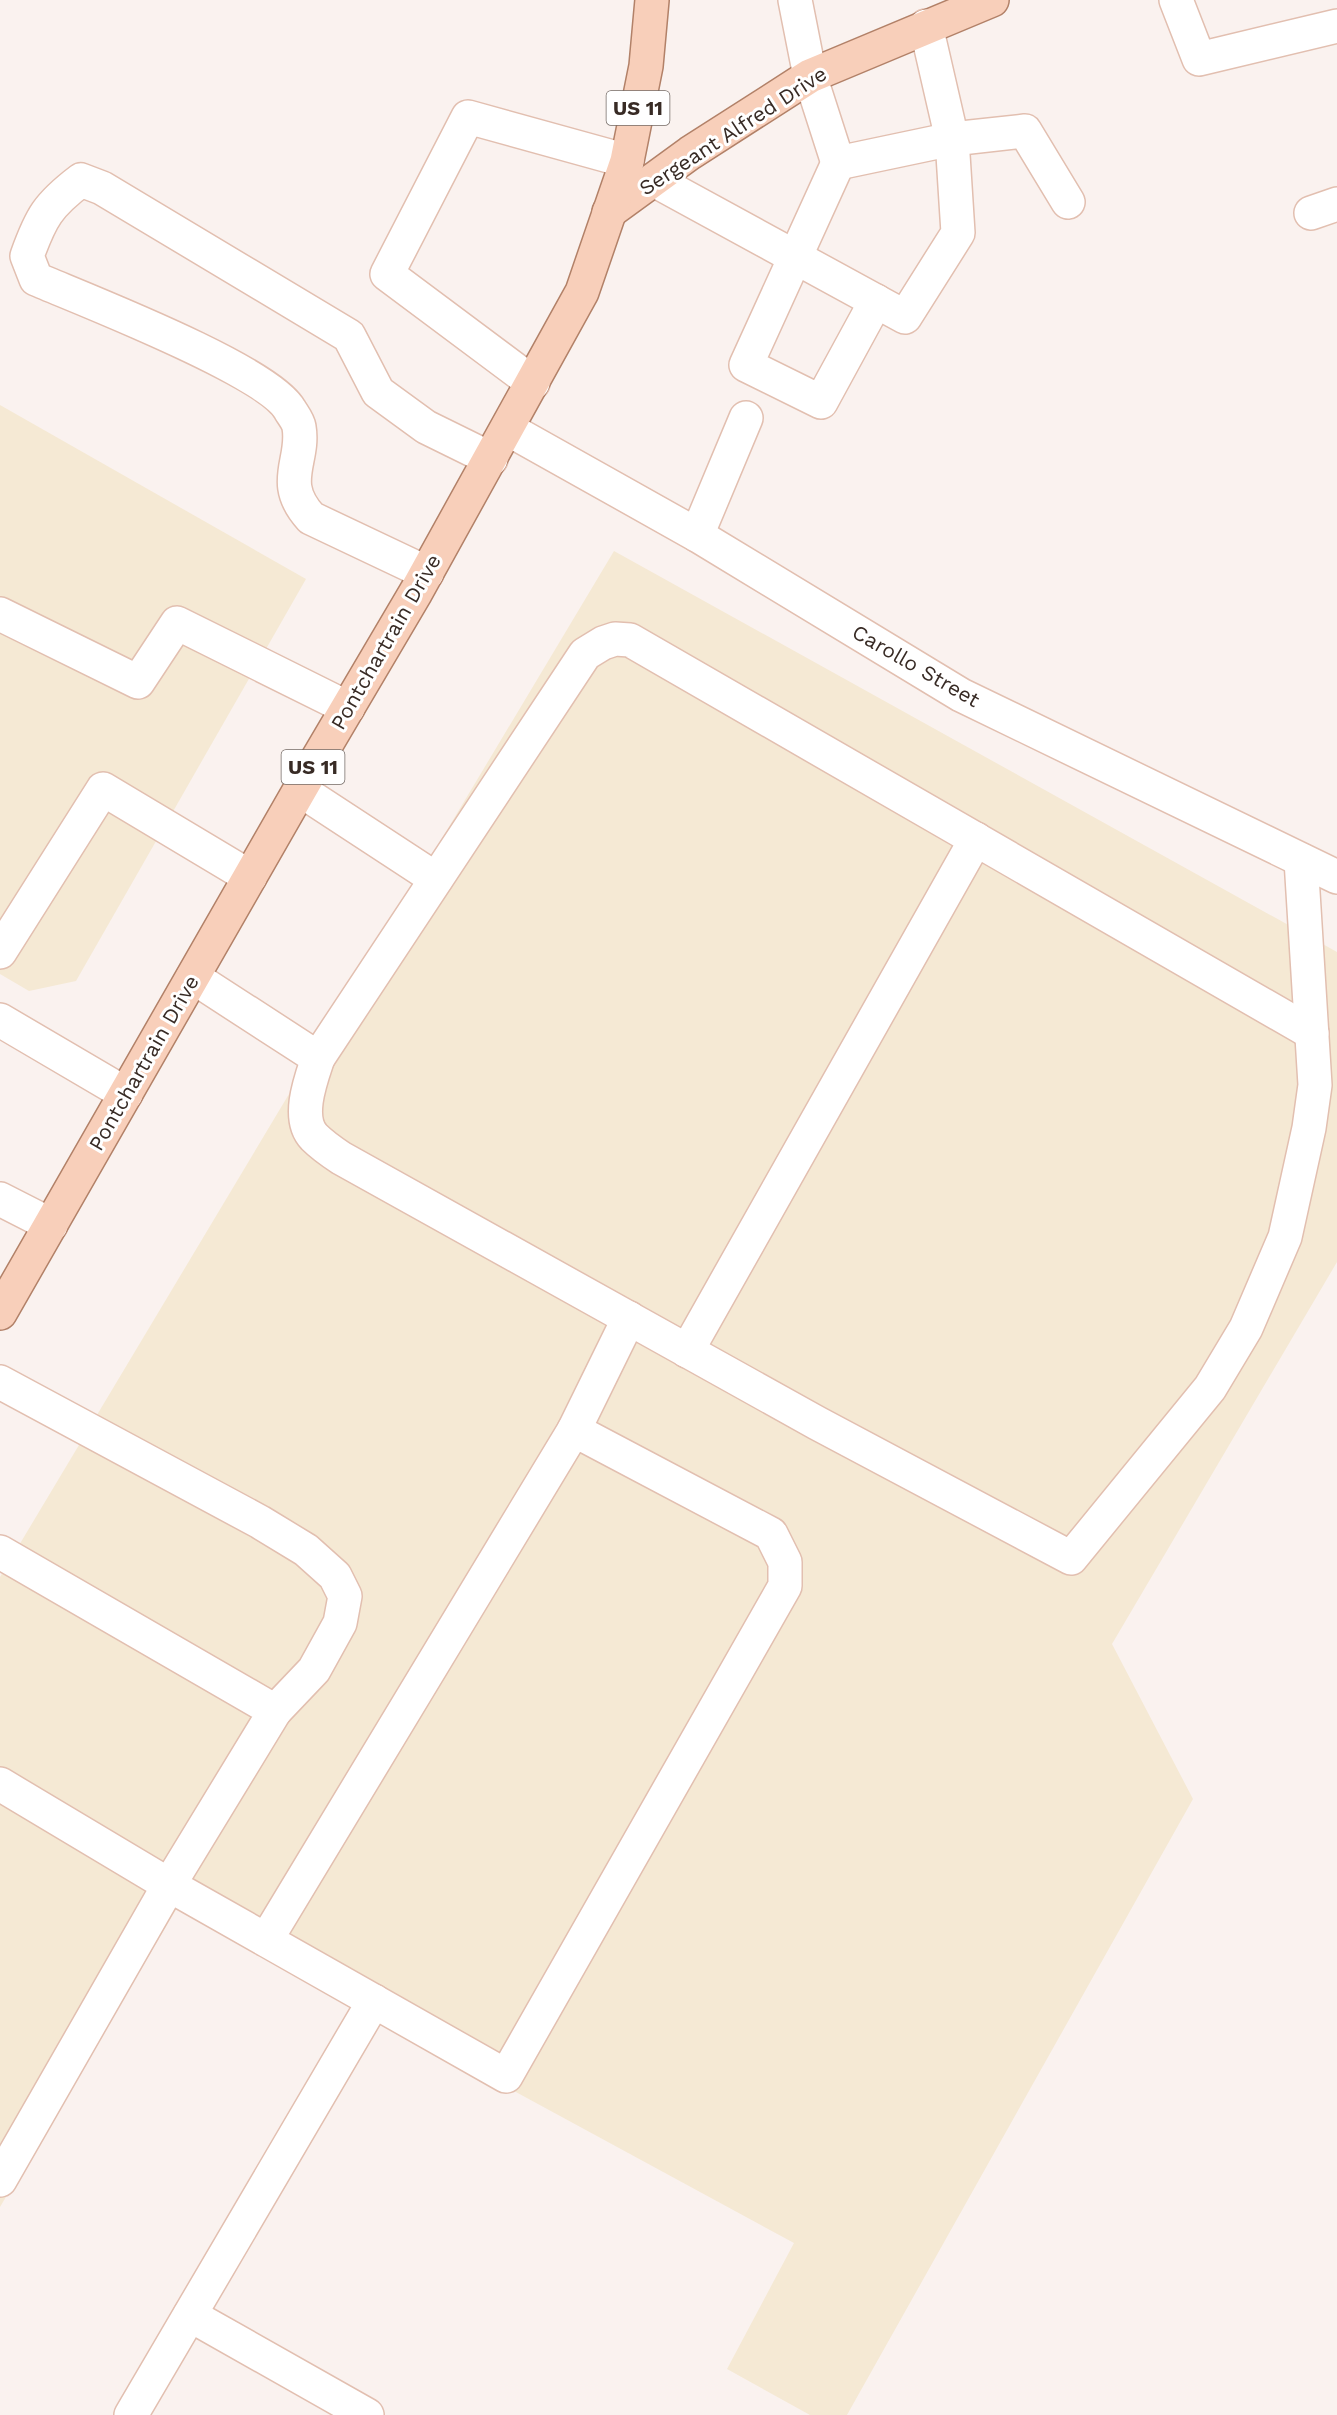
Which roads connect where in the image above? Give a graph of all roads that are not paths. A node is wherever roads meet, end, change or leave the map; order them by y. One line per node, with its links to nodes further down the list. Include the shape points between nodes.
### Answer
1 (652, 0): 9 (main road, Pontchartrain Drive / US 11, via 646,66)
2 (795, 0): 7 (street)
3 (992, 0): 5 (main road, Sergeant Alfred Drive)
4 (1176, 0): 6 (street, via 1199,59)
5 (926, 26): 7 (main road, Sergeant Alfred Drive); 8 (street)
6 (1337, 26)
7 (810, 76): 10 (street); 11 (main road, Sergeant Alfred Drive)
8 (952, 139): 10 (street); 12 (street, via 1025,131); 15 (street, via 958,233 905,317)
9 (627, 161): 13 (main road, Pontchartrain Drive / US 11); 16 (street, via 468,117 387,274)
10 (838, 163): 14 (street)
11 (654, 180): 13 (main road, Sergeant Alfred Drive); 14 (street)
12 (1068, 202)
13 (609, 212): 16 (main road, Pontchartrain Drive / US 11, via 582,292)
14 (795, 256): 15 (street); 15 (street, via 746,365 822,402)
15 (876, 301)
16 (533, 383): 18 (main road, Pontchartrain Drive / US 11)
17 (746, 418): 20 (street)
18 (508, 429): 19 (main road, Pontchartrain Drive / US 11); 20 (street, Carollo Street)
19 (491, 459): 21 (main road, Pontchartrain Drive / US 11); 21 (street, via 426,427 378,392 349,336 102,188 81,180 48,207 27,256 36,279 221,361 270,388 289,407 298,426 294,469 300,506 311,518)
20 (697, 535): 26 (street, Carollo Street, via 961,696)
21 (427, 573): 23 (main road, Pontchartrain Drive / US 11)
22 (0, 614): 23 (street, via 138,682 177,623)
23 (348, 708): 24 (main road, Pontchartrain Drive / US 11)
24 (300, 790): 27 (main road, Pontchartrain Drive / US 11); 29 (street)
25 (976, 839): 29 (street, via 630,640 615,639 585,654); 33 (street); 40 (street)
26 (1301, 860): 28 (street, Carollo Street); 33 (street)
27 (250, 877): 30 (street, via 103,789); 31 (main road, Pontchartrain Drive / US 11)
28 (1337, 877)
29 (436, 879): 34 (street)
30 (0, 952)
31 (193, 977): 34 (street); 35 (main road, Pontchartrain Drive / US 11)
32 (0, 1020): 35 (street)
33 (1312, 1034): 40 (street, via 1315,1086 1310,1128 1285,1237 1246,1328 1210,1388 1071,1558)
34 (318, 1058): 39 (street, via 307,1093 307,1120 312,1136 341,1158)
35 (126, 1094): 37 (main road, Pontchartrain Drive / US 11)
36 (0, 1198): 37 (street)
37 (51, 1225): 38 (main road, Pontchartrain Drive / US 11)
38 (0, 1313)
39 (628, 1318): 40 (street); 42 (street)
40 (687, 1351)
41 (0, 1382): 44 (street, via 260,1522 306,1550 335,1576 345,1596 340,1623 314,1670)
42 (574, 1430): 47 (street); 48 (street, via 771,1534 785,1562 785,1586 506,2076)
43 (0, 1552): 44 (street)
44 (275, 1711): 46 (street)
45 (0, 1784): 46 (street)
46 (169, 1885): 47 (street); 49 (street)
47 (266, 1940): 48 (street)
48 (374, 2001): 50 (street)
49 (0, 2180)
50 (190, 2315): 51 (street); 52 (street)
51 (131, 2415)
52 (367, 2415)

